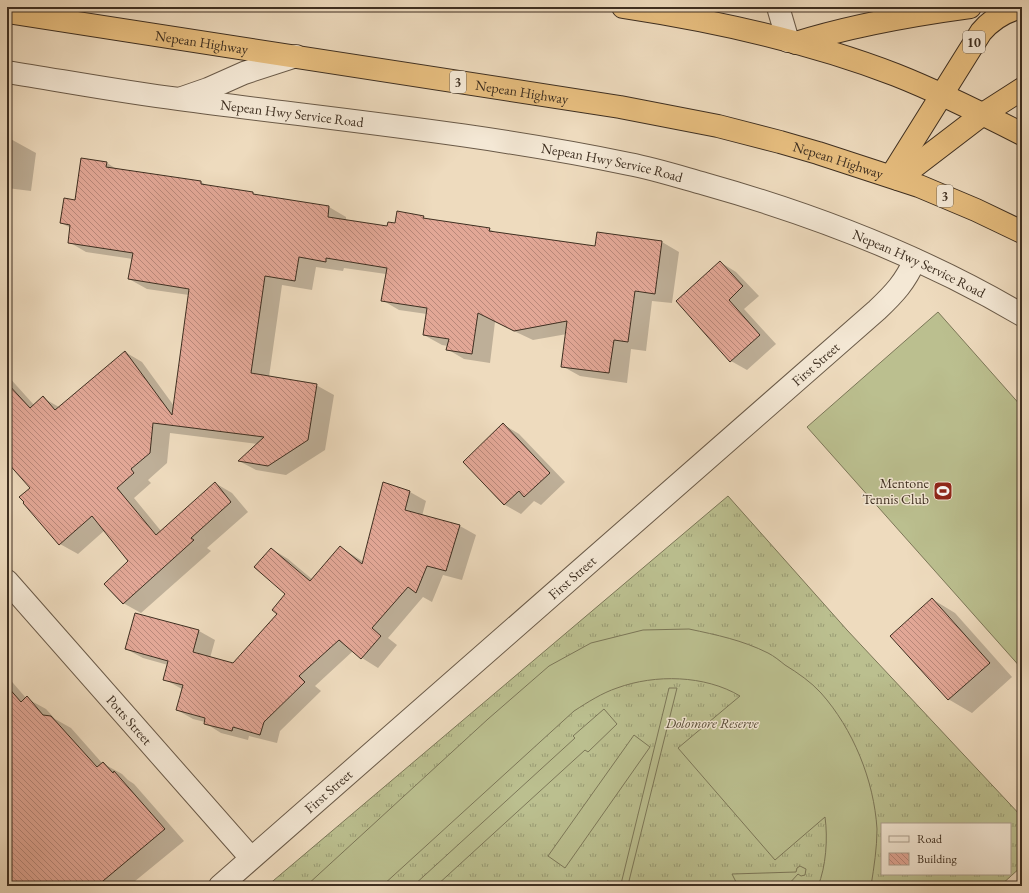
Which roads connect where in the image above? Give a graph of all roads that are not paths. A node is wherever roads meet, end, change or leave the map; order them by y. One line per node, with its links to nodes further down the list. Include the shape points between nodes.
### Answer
1 (622, 7): 6 (highway, via 710,23)
2 (778, 7): 6 (street)
3 (970, 7): 6 (highway, via 870,23)
4 (1022, 7): 10 (highway, 10, via 998,16 985,27)
5 (7, 12): 7 (highway, Nepean Highway / 3)
6 (792, 42): 10 (highway, via 879,69)
7 (296, 56): 11 (street, Nepean Hwy Service Road, via 233,78 197,94); 14 (highway, Nepean Highway / 3, via 620,107 718,126 780,142)
8 (7, 72): 11 (street, Nepean Hwy Service Road)
9 (1022, 89): 12 (highway)
10 (942, 94): 12 (highway); 14 (highway, 10)
11 (177, 99): 16 (street, Nepean Hwy Service Road, via 413,128 631,164 761,200)
12 (983, 114): 13 (highway); 14 (highway)
13 (1022, 134)
14 (894, 178): 15 (highway, Nepean Highway / 3, via 962,204)
15 (1022, 232)
16 (915, 260): 17 (street, Nepean Hwy Service Road); 19 (street, First Street, via 900,287 877,310)
17 (1022, 315)
18 (7, 581): 19 (street, Potts Street)
19 (251, 858): 20 (street, First Street)
20 (220, 886)

